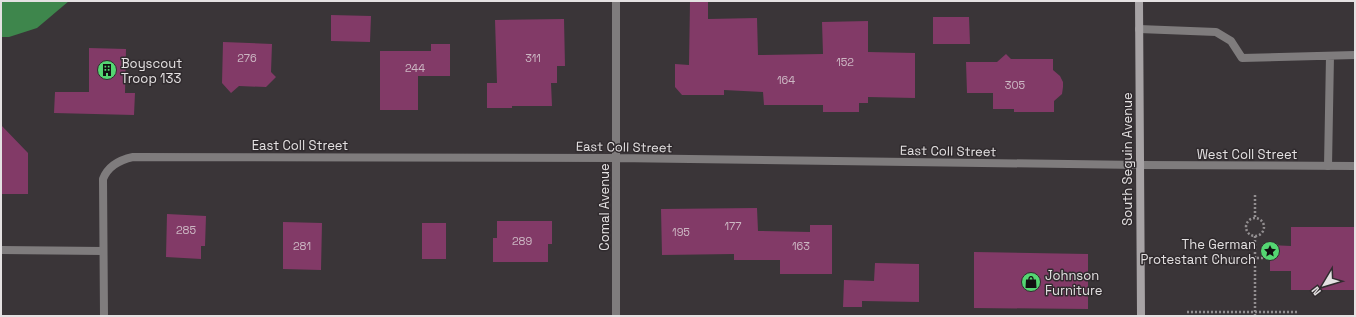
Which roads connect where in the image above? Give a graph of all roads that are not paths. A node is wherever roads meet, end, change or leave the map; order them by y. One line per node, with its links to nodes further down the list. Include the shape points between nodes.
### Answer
1 (616, 1): 6 (street, Comal Avenue)
2 (1138, 1): 3 (main road, South Seguin Avenue)
3 (1139, 29): 5 (street, via 1216,32 1231,41 1242,58); 7 (main road, South Seguin Avenue)
4 (1355, 55): 5 (street)
5 (1330, 56): 8 (street)
6 (616, 158): 7 (street, East Coll Street); 11 (street, East Coll Street, via 133,157 112,166 103,179); 13 (street, Comal Avenue)
7 (1139, 165): 8 (street, West Coll Street); 14 (main road, South Seguin Avenue)
8 (1328, 166): 9 (street, West Coll Street)
9 (1355, 166)
10 (1, 250): 11 (street)
11 (103, 251): 12 (street)
12 (104, 316)
13 (616, 316)
14 (1141, 316)

